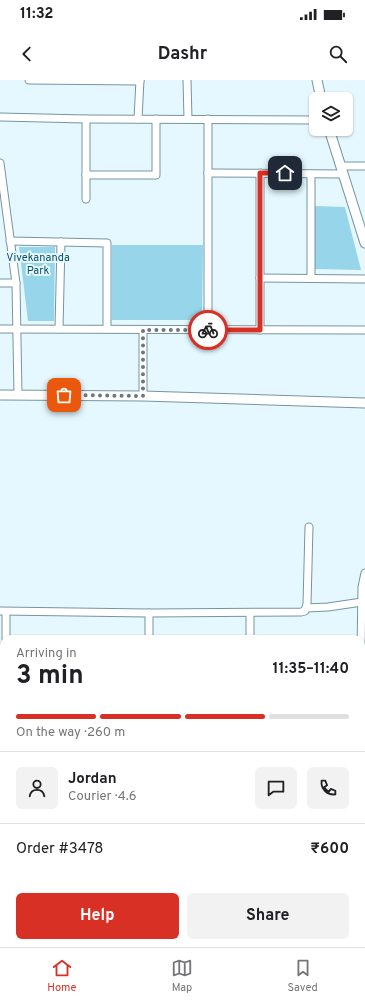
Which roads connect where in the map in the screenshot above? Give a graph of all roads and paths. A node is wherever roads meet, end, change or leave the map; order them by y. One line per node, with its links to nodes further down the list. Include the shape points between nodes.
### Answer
1 (29, 80): 2 (street)
2 (140, 80): 8 (street)
3 (187, 80): 10 (street)
4 (317, 80): 5 (street)
5 (320, 92)
6 (0, 117): 7 (street)
7 (86, 119): 8 (street); 20 (street)
8 (138, 119): 9 (street)
9 (156, 119): 10 (street); 20 (street, via 156,175)
10 (188, 120): 11 (street)
11 (208, 120): 12 (street); 17 (street)
12 (309, 120)
13 (331, 136): 16 (street)
14 (0, 163): 21 (street)
15 (364, 166): 16 (street)
16 (342, 170): 19 (street); 25 (street)
17 (208, 173): 18 (street); 36 (street)
18 (260, 173): 19 (street); 26 (street)
19 (311, 174): 27 (street)
20 (86, 175): 22 (street)
21 (1, 178): 23 (street)
22 (86, 199)
23 (10, 241): 24 (street); 29 (street)
24 (61, 242): 33 (street); 34 (street, via 108,243)
25 (365, 243)
26 (260, 278): 27 (street); 37 (street)
27 (311, 278): 28 (street)
28 (365, 279)
29 (16, 283): 30 (street); 32 (street)
30 (0, 284)
31 (0, 329): 32 (street)
32 (16, 329): 33 (street); 40 (street)
33 (59, 329): 34 (street)
34 (108, 330): 35 (street)
35 (143, 330): 36 (street); 41 (street)
36 (208, 330): 37 (street)
37 (260, 330): 38 (street)
38 (365, 330)
39 (0, 395): 40 (street)
40 (18, 395): 41 (street)
41 (143, 396): 42 (street)
42 (365, 402)
43 (309, 527): 46 (street)
44 (365, 573): 45 (street)
45 (362, 602): 46 (street); 53 (street)
46 (306, 608): 49 (street, via 301,612)
47 (3, 611): 48 (street); 50 (street)
48 (149, 613): 49 (street); 51 (street)
49 (250, 613): 52 (street)
50 (6, 635)
51 (149, 635)
52 (250, 635)
53 (361, 635)

